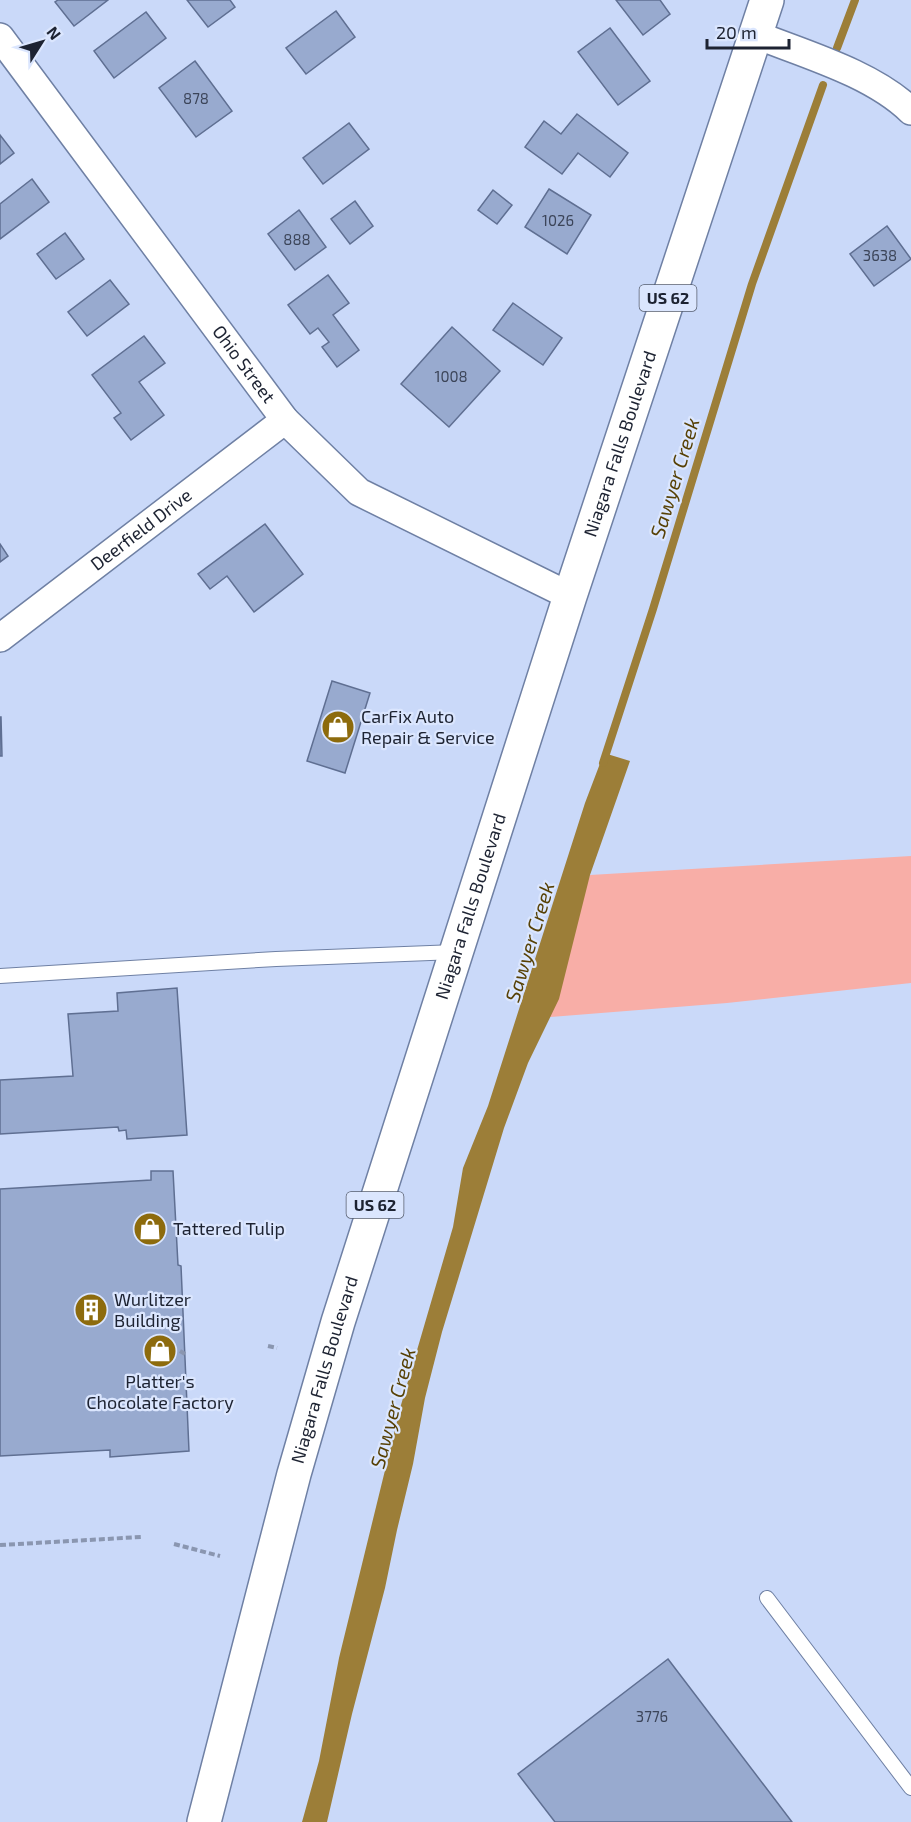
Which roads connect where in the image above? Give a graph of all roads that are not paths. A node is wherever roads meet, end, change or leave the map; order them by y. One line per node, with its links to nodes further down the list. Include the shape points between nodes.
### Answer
1 (767, 0): 2 (main road, Niagara Falls Boulevard / US 62)
2 (754, 34): 4 (street, via 873,84); 6 (main road, Niagara Falls Boulevard / US 62)
3 (0, 38): 5 (street, Ohio Street)
4 (911, 111)
5 (285, 420): 6 (street, Ohio Street, via 359,492); 7 (street, Deerfield Drive)
6 (570, 596): 8 (main road, Niagara Falls Boulevard / US 62)
7 (0, 638)
8 (456, 952): 9 (lane); 12 (main road, Niagara Falls Boulevard / US 62, via 338,1322 294,1474)
9 (0, 976)
10 (767, 1598): 11 (lane)
11 (911, 1788)
12 (204, 1822)

